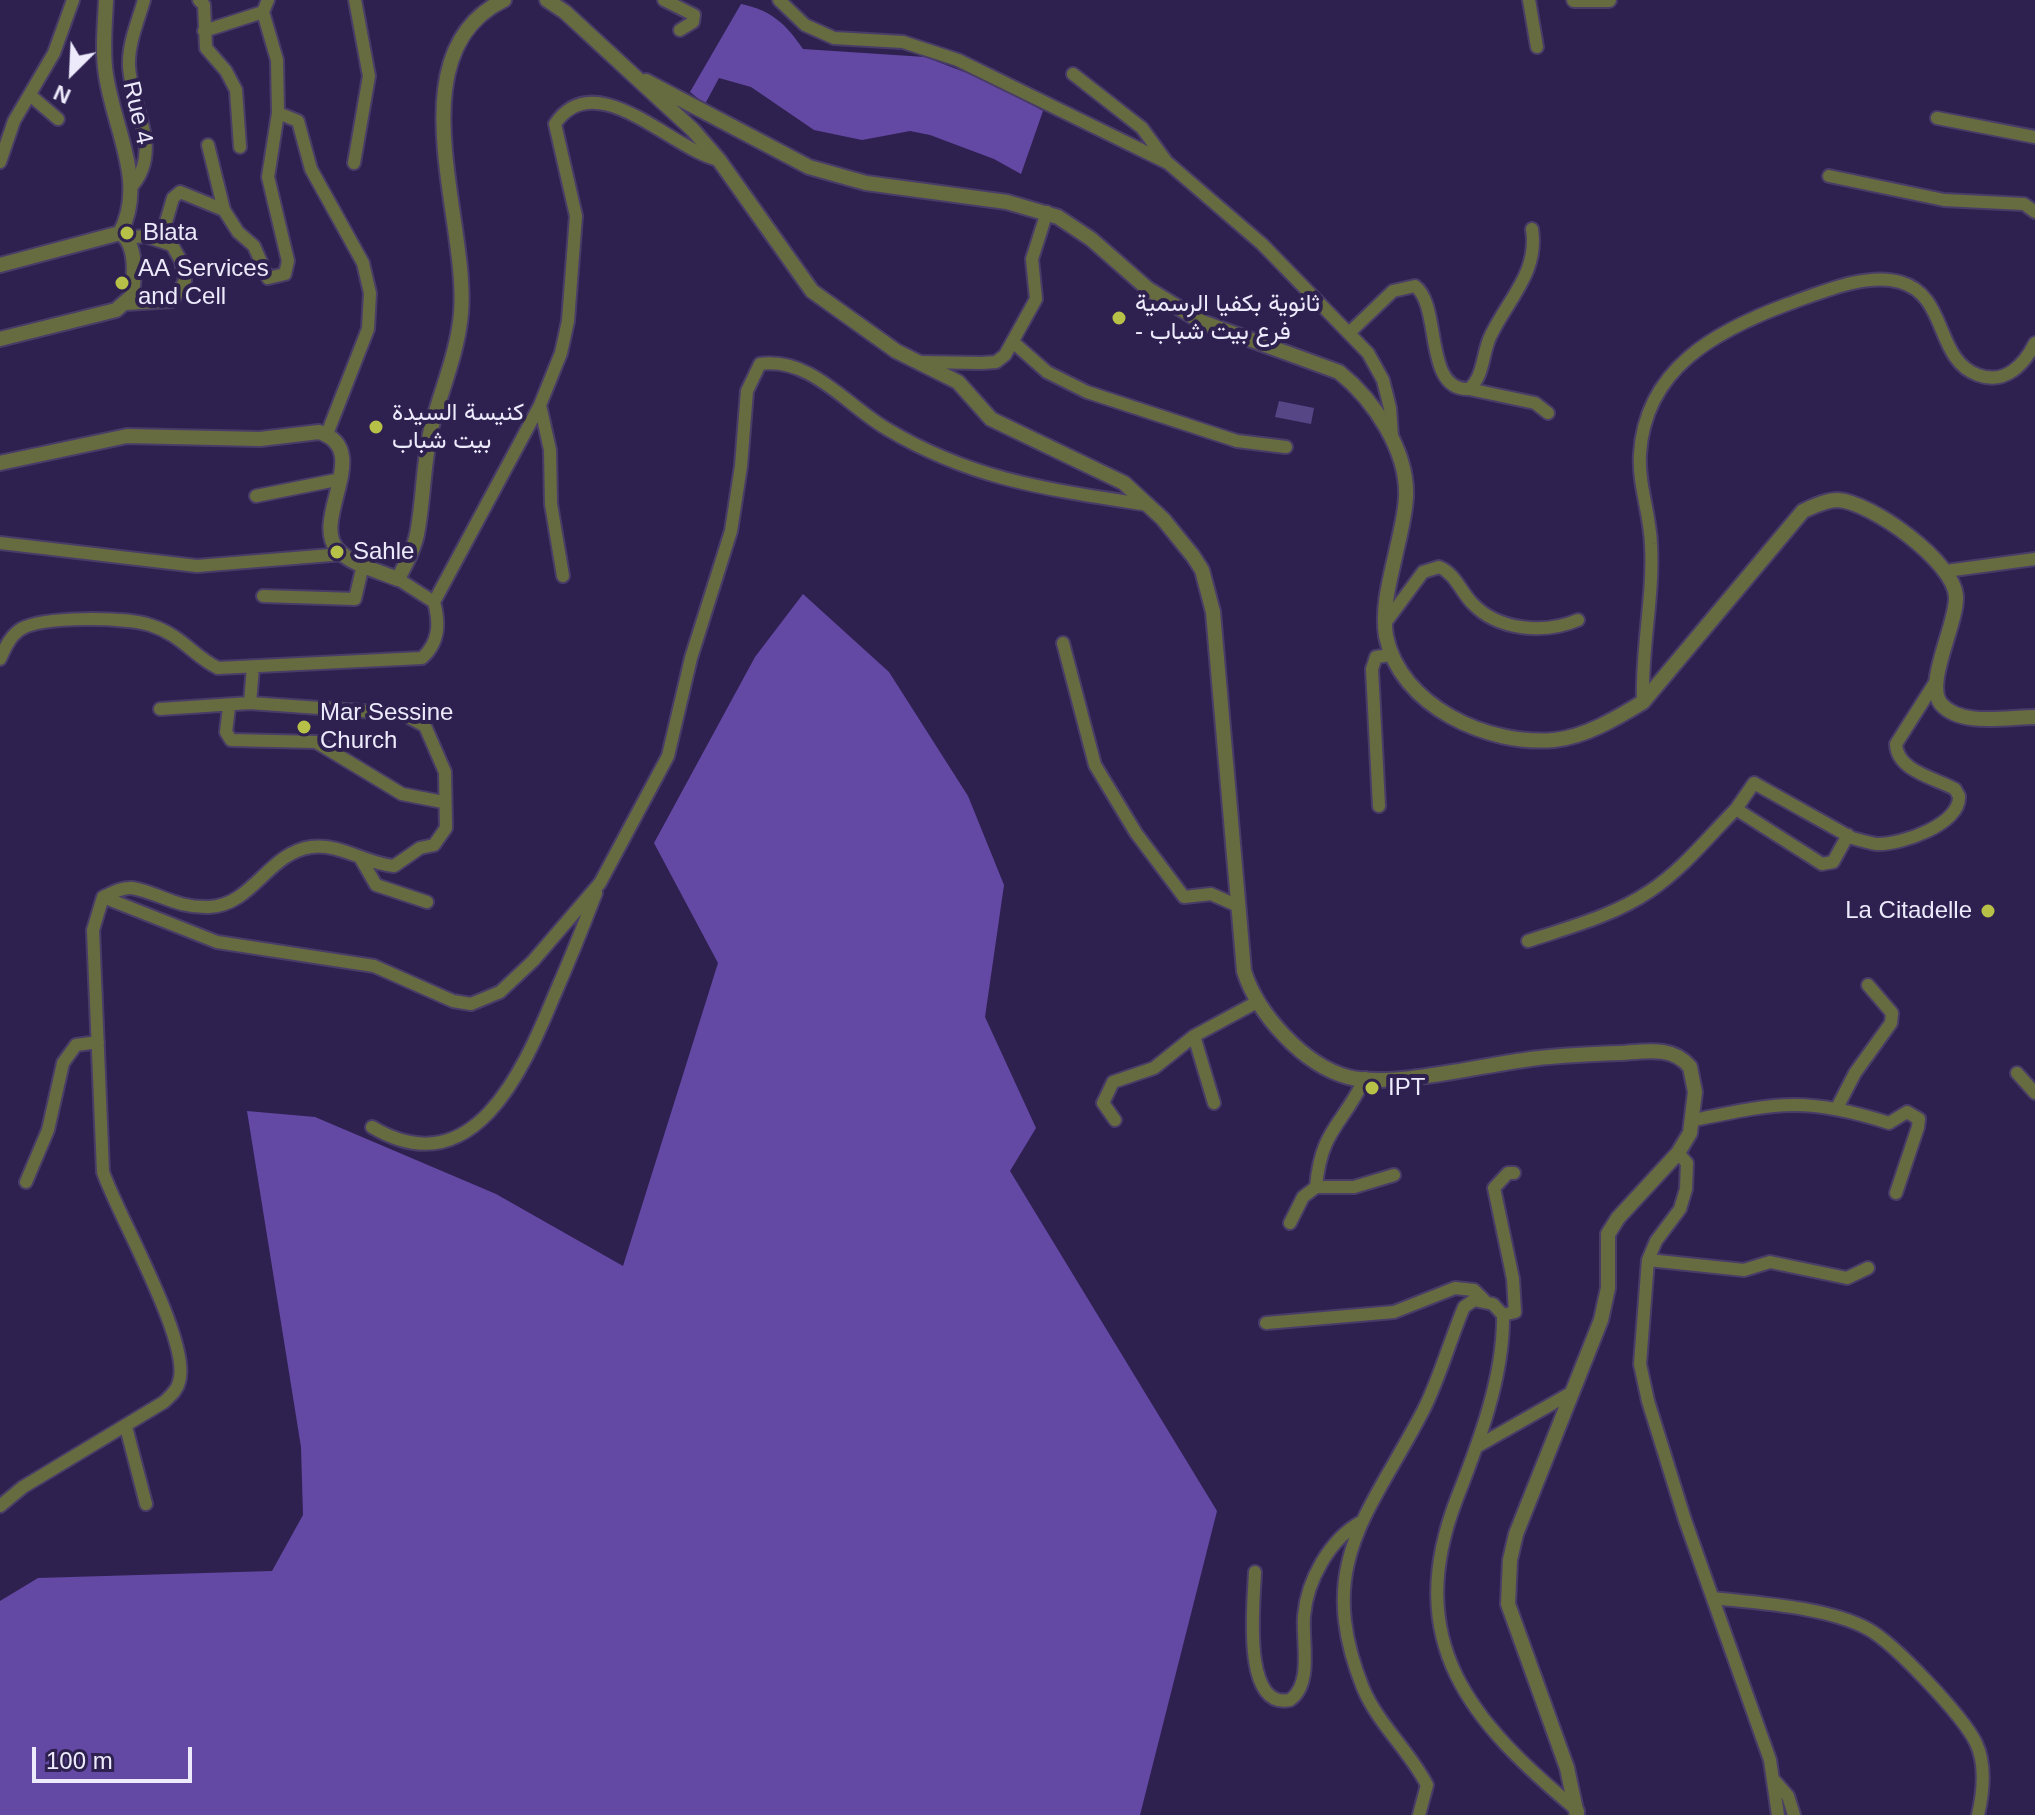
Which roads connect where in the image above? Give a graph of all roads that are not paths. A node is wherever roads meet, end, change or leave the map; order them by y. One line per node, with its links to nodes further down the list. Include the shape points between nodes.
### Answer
1 (73, 0): 19 (street, via 54,53)
2 (106, 0): 31 (street, Rue 4, via 105,70)
3 (144, 0): 31 (street, via 129,56 146,155)
4 (199, 0): 15 (street, via 204,5)
5 (355, 0): 28 (street, via 369,76)
6 (504, 0): 61 (street, via 463,35 449,76 443,134 461,252 461,312 432,427 417,534)
7 (547, 0): 17 (street)
8 (664, 0): 14 (street, via 694,15 693,22)
9 (779, 0): 29 (street, via 805,25 834,38 903,42 958,60)
10 (1529, 0): 16 (street)
11 (1574, 0): 12 (street)
12 (1609, 0)
13 (266, 6): 15 (street); 20 (street, via 277,60)
14 (680, 30)
15 (204, 31): 25 (street, via 206,48 236,90)
16 (1537, 47)
17 (628, 71): 26 (street); 33 (street, via 809,167 866,183 984,197)
18 (1073, 74): 29 (street, via 1142,128)
19 (30, 95): 22 (street); 27 (street)
20 (278, 113): 32 (street, via 268,177 288,261 285,274 268,278 262,272 254,246); 48 (street, via 298,121 311,169 363,263 370,293 368,329)
21 (1937, 118): 23 (street)
22 (58, 119)
23 (2035, 137)
24 (208, 145): 32 (street)
25 (240, 147)
26 (719, 160): 44 (street, via 812,291); 46 (street, via 613,105 584,105 559,117 553,128 576,216 568,321)
27 (0, 162)
28 (354, 163)
29 (1168, 163): 40 (street, via 1262,244)
30 (1829, 176): 34 (street, via 1920,196 2024,204)
31 (133, 185): 36 (street, Rue 4)
32 (224, 210): 37 (street, via 180,192)
33 (1047, 212): 42 (street, via 1032,259 1036,299); 49 (street, via 1091,239 1148,289 1202,322 1339,372)
34 (2035, 212)
35 (1532, 229): 45 (street, via 1530,267 1491,336 1478,379)
36 (124, 235): 37 (street); 38 (street); 39 (street, via 134,282)
37 (161, 239): 39 (street, via 178,252 184,271 178,295 159,304)
38 (0, 265)
39 (126, 304): 41 (street)
40 (1350, 332): 45 (street, via 1393,291 1415,286 1424,292 1440,367 1455,385); 49 (street, via 1383,380)
41 (0, 339)
42 (1013, 342): 44 (street, via 996,362); 50 (street, via 1047,372 1087,392 1237,441)
43 (2035, 343): 71 (street, via 2012,372 1991,379 1978,375 1962,367 1922,293 1886,280 1840,287 1773,310 1677,366 1651,401 1640,453 1652,547)
44 (918, 362): 54 (street, via 958,382 991,419 1124,483)
45 (1469, 389): 47 (street, via 1535,403)
46 (540, 405): 60 (street); 63 (street)
47 (1548, 413)
48 (327, 434): 51 (street, via 310,431 260,439 127,436); 52 (street, via 340,451)
49 (1392, 436): 65 (street, via 1406,494)
50 (1286, 447)
51 (0, 463)
52 (341, 479): 53 (street); 56 (street, via 329,532)
53 (256, 496)
54 (1149, 505): 81 (street, via 991,476 886,429 792,364 760,364 747,391 731,531 691,658 675,733 651,793); 84 (street, via 1198,563 1213,612 1235,839)
55 (0, 543): 56 (street, via 197,566)
56 (343, 554): 58 (street)
57 (2035, 559): 59 (street)
58 (363, 565): 61 (street); 62 (street, via 355,599)
59 (1946, 571): 70 (street, via 1956,596); 71 (street, via 1871,510 1839,500 1820,503 1803,511)
60 (563, 576)
61 (398, 579): 63 (street)
62 (263, 596)
63 (434, 602): 69 (street, via 436,639 422,658)
64 (1578, 620): 65 (street, via 1541,630 1499,620 1474,605 1445,569 1433,567 1418,577)
65 (1386, 622): 67 (street)
66 (1063, 643): 84 (street, via 1090,753 1136,833 1184,897 1211,894)
67 (1391, 655): 71 (street, via 1407,682 1437,708 1483,729 1525,740 1573,736); 77 (street, via 1376,657 1372,669)
68 (0, 659): 69 (street, via 20,630 78,620 146,624 183,640 218,668)
69 (253, 667): 72 (street)
70 (1936, 681): 75 (street, via 1936,697 1952,714); 79 (street, via 1898,736 1896,753 1908,767 1955,789 1958,808 1930,830 1895,842 1867,842)
71 (1643, 702)
72 (250, 703): 73 (street); 76 (street, via 416,719 425,726 445,772)
73 (229, 707): 74 (street); 76 (street, via 226,732 231,740 316,742 402,794)
74 (160, 709)
75 (2035, 717)
76 (443, 802): 80 (street, via 446,828 434,845 394,866)
77 (1379, 806)
78 (1736, 809): 79 (street, via 1754,783 1760,784); 79 (street, via 1822,864 1833,862); 85 (street, via 1649,892 1607,915)
79 (1848, 835)
80 (361, 859): 82 (street, via 339,849 308,847 269,869 235,902 211,907 181,906 131,888); 83 (street, via 376,885)
81 (600, 883): 82 (street, via 500,992 471,1004 420,990 374,966 217,942); 97 (street, via 533,1048 492,1110 446,1141 389,1137)
82 (103, 897): 89 (street, via 93,930)
83 (427, 902)
84 (1236, 905): 87 (street, via 1244,971)
85 (1528, 941)
86 (1868, 985): 94 (street, via 1892,1013 1891,1023)
87 (1257, 1002): 88 (street); 91 (street, via 1315,1061 1340,1074)
88 (1194, 1036): 93 (street); 95 (street, via 1154,1068 1113,1082 1103,1103)
89 (98, 1042): 101 (street, via 76,1045 63,1063 45,1142); 111 (street, via 103,1172 147,1269 181,1372 173,1393)
90 (2017, 1073): 92 (street)
91 (1365, 1078): 96 (street, via 1451,1073 1529,1059 1671,1052 1690,1067); 102 (street, via 1324,1141)
92 (2035, 1093)
93 (1214, 1103)
94 (1838, 1106): 96 (street, via 1764,1105); 103 (street, via 1889,1123 1907,1112 1919,1119)
95 (1115, 1120)
96 (1694, 1120): 98 (street)
97 (372, 1127)
98 (1678, 1153): 105 (street, via 1687,1163 1686,1189 1680,1209); 110 (street, via 1608,1234 1607,1301)
99 (1514, 1173): 108 (street, via 1494,1188 1513,1279 1515,1312)
100 (1394, 1175): 102 (street, via 1354,1187)
101 (26, 1182)
102 (1316, 1187): 104 (street, via 1303,1197)
103 (1896, 1193)
104 (1290, 1223)
105 (1648, 1260): 106 (street, via 1744,1270 1770,1262 1847,1278); 117 (street, via 1641,1321 1643,1379)
106 (1868, 1268)
107 (1484, 1300): 108 (street); 109 (street, via 1474,1290 1455,1288 1394,1312); 115 (street, via 1464,1307 1429,1400)
108 (1503, 1315): 112 (street, via 1503,1337)
109 (1266, 1323)
110 (1571, 1393): 112 (street); 119 (street, via 1516,1534 1507,1586 1514,1623 1567,1768)
111 (126, 1427): 113 (street); 114 (street)
112 (1476, 1447): 119 (street, via 1436,1570 1444,1650 1476,1711)
113 (146, 1504)
114 (0, 1506)
115 (1361, 1522): 116 (street, via 1333,1544 1306,1602 1302,1686 1290,1700 1273,1700 1263,1691 1255,1667); 120 (street, via 1342,1584 1347,1634 1364,1691 1427,1785)
116 (1255, 1572)
117 (1713, 1598): 118 (street); 123 (street, via 1843,1619 1890,1643 1977,1745 1983,1783)
118 (1773, 1779): 121 (street); 122 (street, via 1788,1796)
119 (1577, 1813)
120 (1419, 1815)
121 (1778, 1815)
122 (1794, 1815)
123 (1978, 1815)

